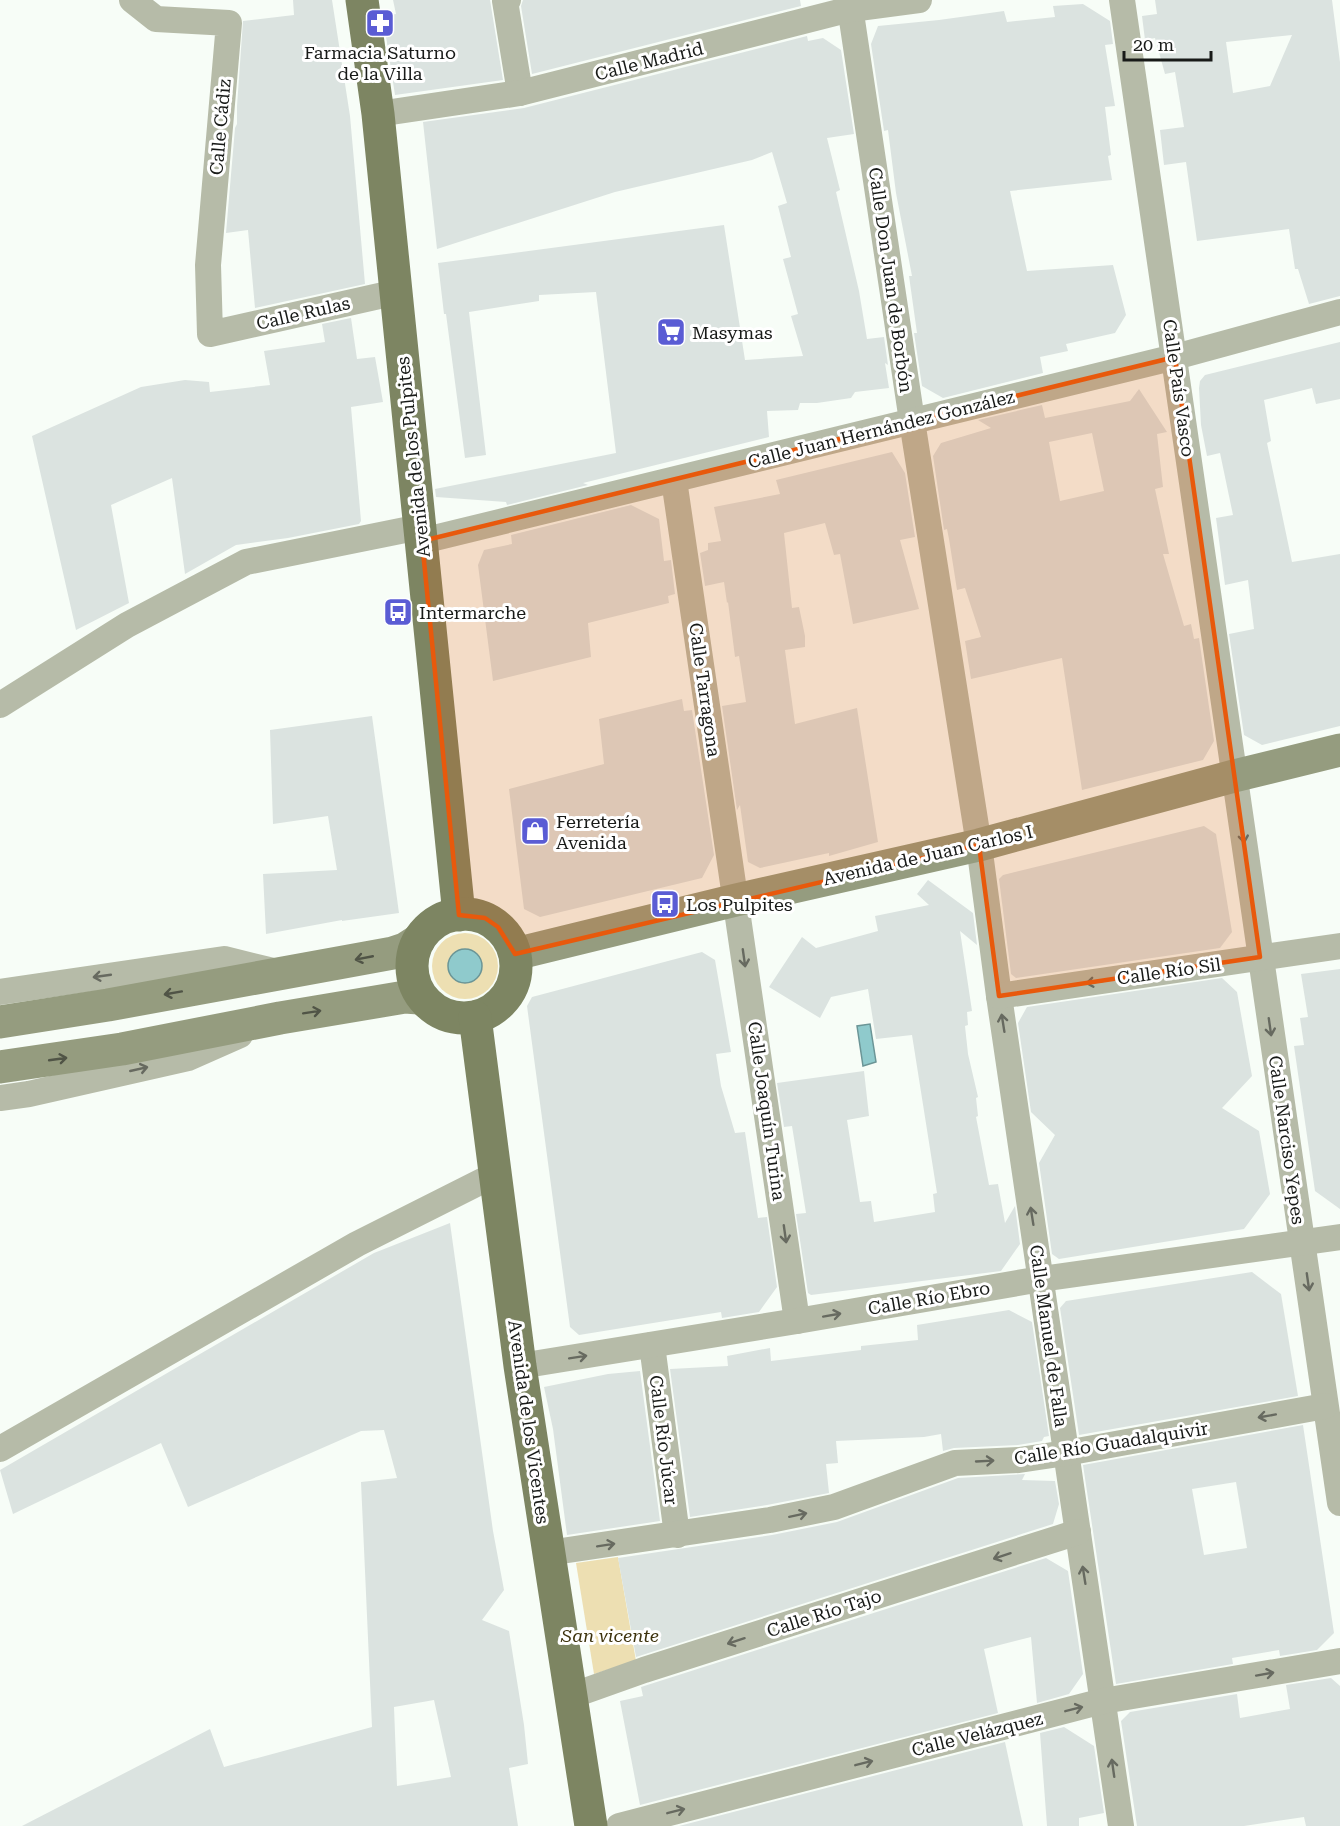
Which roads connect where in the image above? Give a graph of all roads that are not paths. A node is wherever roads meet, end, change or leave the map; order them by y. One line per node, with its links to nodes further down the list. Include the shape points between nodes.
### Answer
1 (132, 0): 11 (street, Calle Cádiz, via 156,19 229,23 208,265)
2 (362, 0): 8 (main road, Avenida de los Pulpites)
3 (508, 0): 7 (street, via 505,1)
4 (919, 0): 6 (street, Calle Madrid)
5 (1122, 0): 12 (street, Calle País Vasco)
6 (850, 5): 7 (street, Calle Madrid); 13 (street, Calle Don Juan de Borbón)
7 (520, 93): 8 (street, Calle Madrid)
8 (378, 114): 9 (main road, Avenida de los Pulpites)
9 (397, 292): 11 (street, Calle Rulas); 15 (main road, Avenida de los Pulpites)
10 (1340, 312): 12 (street, Calle Juan Hernández González)
11 (210, 334)
12 (1174, 357): 13 (street, Calle Juan Hernández González); 18 (street, Calle País Vasco)
13 (912, 421): 14 (street, Calle Juan Hernández González); 19 (street, Calle Don Juan de Borbón)
14 (674, 480): 15 (street, Calle Juan Hernández González); 20 (street, Calle Tarragona)
15 (421, 534): 16 (street, Calle Juan Hernández González, via 246,562 127,625); 21 (main road, Avenida de los Pulpites)
16 (0, 705)
17 (1340, 750): 18 (main road, Avenida de Juan Carlos I)
18 (1234, 776): 19 (main road, Avenida de Juan Carlos I); 25 (street, Calle Narciso Yepes, one-way to 25)
19 (979, 845): 20 (main road, Avenida de Juan Carlos I); 28 (street, Calle Manuel de Falla)
20 (736, 900): 24 (main road, Avenida de Juan Carlos I); 39 (street, Calle Joaquín Turina, one-way to 39)
21 (459, 915): 22 (main road, via 437,921); 24 (main road, via 485,918 498,927)
22 (419, 940): 26 (main road, one-way to 26, via 405,949); 29 (main road, via 412,966 418,991)
23 (1340, 946): 25 (street, Calle Río Sil)
24 (515, 954): 30 (main road, via 514,984 506,997 498,1007)
25 (1260, 957): 28 (street, Calle Río Sil, one-way to 28); 37 (street, Calle Narciso Yepes, one-way to 37)
26 (283, 974): 27 (street, one-way to 27, via 224,959); 32 (main road, one-way to 32)
27 (0, 992)
28 (999, 996): 38 (street, Calle Manuel de Falla, one-way to 28)
29 (425, 1001): 30 (main road, via 453,1017); 31 (main road, one-way to 29, via 405,997)
30 (475, 1017): 35 (main road, Avenida de los Vicentes)
31 (280, 1018): 33 (main road, one-way to 31, via 122,1049); 34 (street, one-way to 31, via 188,1058)
32 (0, 1022)
33 (0, 1067)
34 (0, 1098)
35 (494, 1175): 41 (main road, Avenida de los Vicentes); 43 (street, via 357,1244)
36 (1340, 1237): 37 (street, Calle Río Ebro)
37 (1302, 1243): 38 (street, Calle Río Ebro); 42 (street, Calle Narciso Yepes, one-way to 42)
38 (1041, 1279): 39 (street, Calle Río Ebro, one-way to 38); 44 (street, Calle Manuel de Falla)
39 (797, 1321): 40 (street, Calle Río Ebro)
40 (652, 1345): 41 (street, Calle Río Ebro, one-way to 40); 47 (street, Calle Río Júcar)
41 (520, 1366): 48 (main road, Avenida de los Vicentes)
42 (1325, 1406): 44 (street, Calle Río Guadalquivir, one-way to 44); 45 (street, Calle Narciso Yepes)
43 (0, 1449)
44 (1066, 1453): 46 (street, Calle Manuel de Falla); 47 (street, Calle Río Guadalquivir, one-way to 44, via 834,1507 955,1463)
45 (1340, 1503)
46 (1078, 1532): 50 (street, Calle Río Tajo, one-way to 50); 51 (street, Calle Manuel de Falla, one-way to 46)
47 (676, 1535): 48 (street, Calle Río Guadalquivir, one-way to 47)
48 (548, 1553): 50 (main road, Avenida de los Vicentes)
49 (1340, 1661): 51 (street, Calle Velázquez, one-way to 49)
50 (570, 1696): 52 (main road, Avenida de los Vicentes)
51 (1103, 1701): 53 (street, Calle Velázquez, one-way to 51); 54 (street, Calle Manuel de Falla, one-way to 51)
52 (591, 1826)
53 (619, 1826)
54 (1121, 1826)

